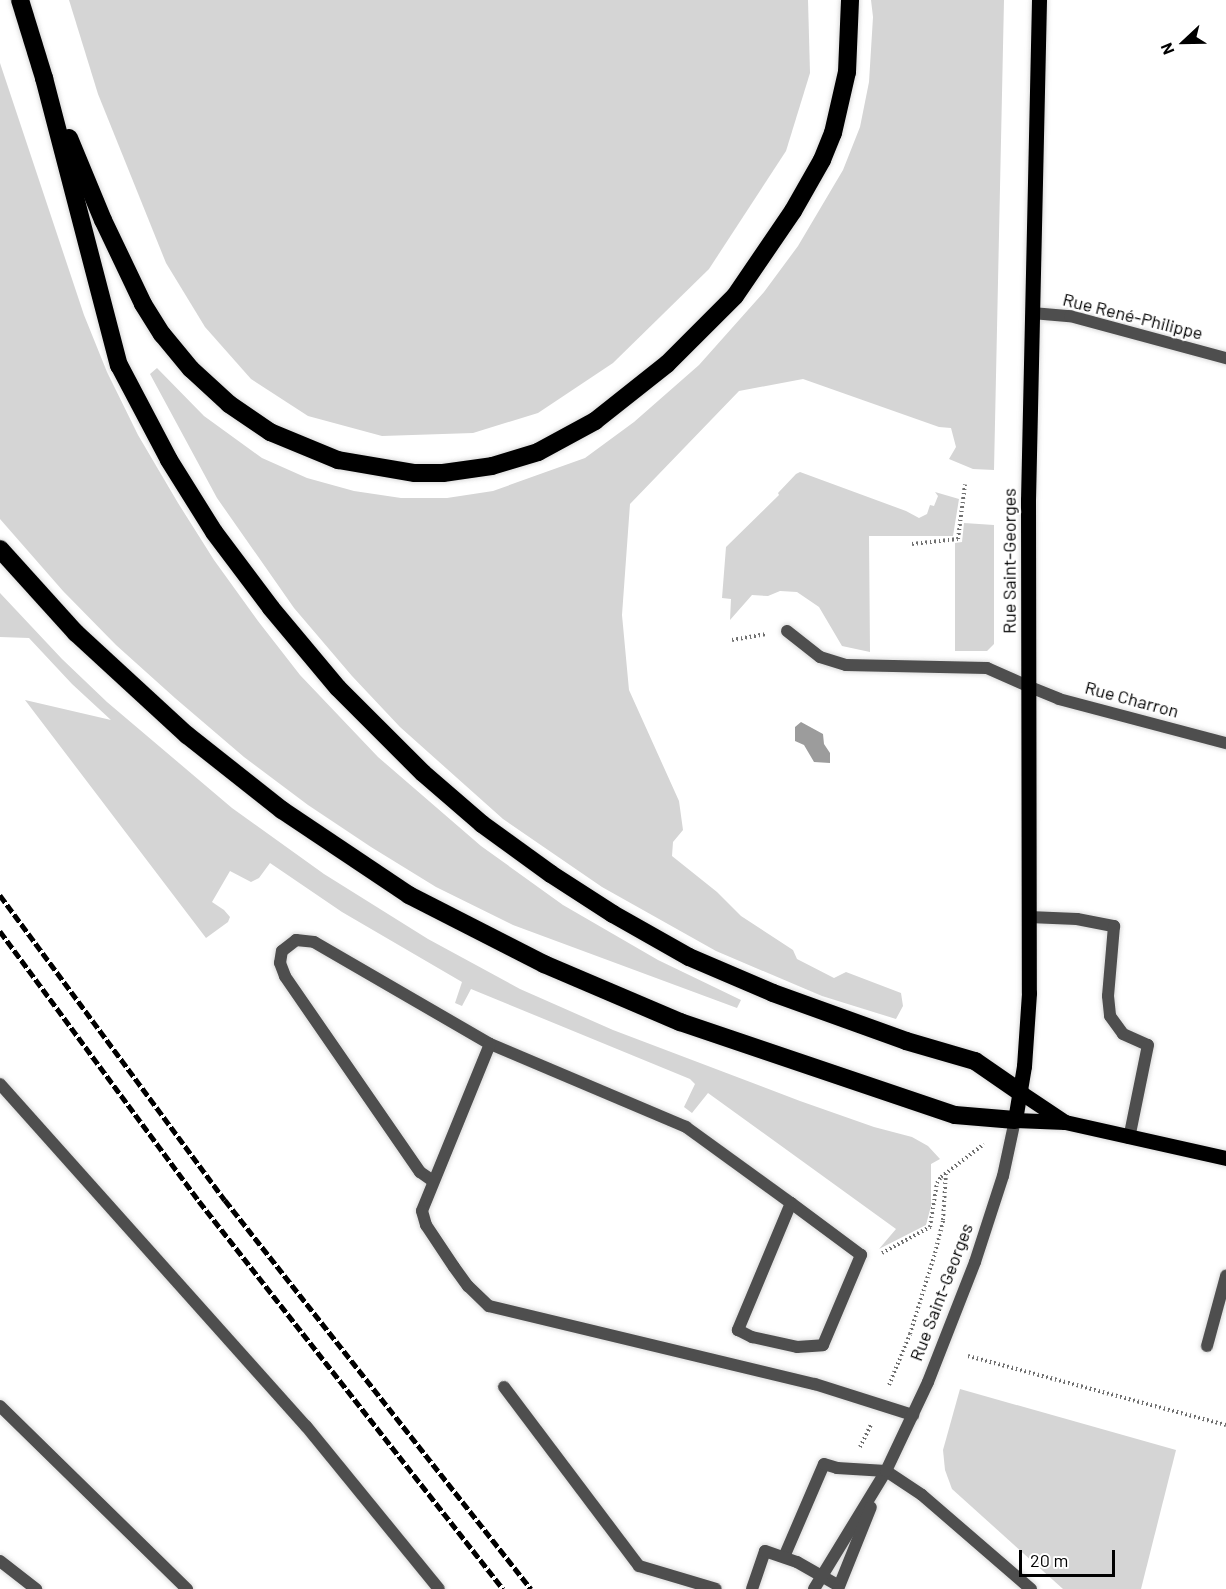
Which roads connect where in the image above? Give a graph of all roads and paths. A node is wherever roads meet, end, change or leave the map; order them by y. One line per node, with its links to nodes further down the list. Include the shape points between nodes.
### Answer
1 (20, 0): 4 (highway)
2 (850, 0): 4 (highway, via 847,72 833,133 794,211 735,296 641,386 575,433 513,460 443,473 383,469 315,453 249,419 197,376 162,334 124,267)
3 (1039, 0): 5 (main road, Rue Saint-Georges)
4 (44, 78): 17 (highway, via 119,365 135,399 214,532 290,632 366,718 423,773 519,852 655,939 801,1004 975,1061)
5 (1032, 313): 6 (street, Rue René-Philippe, via 1070,316); 12 (main road, Rue Saint-Georges)
6 (1226, 358)
7 (965, 484): 8 (path, via 958,539)
8 (912, 544)
9 (0, 549): 18 (highway, via 76,633 187,735 282,810 409,895 576,979 710,1033 955,1115)
10 (787, 631): 11 (path); 12 (street, Rue Charron, via 820,657 846,665 987,668)
11 (732, 640)
12 (1030, 687): 13 (street, Rue Charron, via 1059,699); 14 (main road, Rue Saint-Georges)
13 (1226, 743)
14 (1029, 917): 17 (main road, Rue Saint-Georges, via 1029,993); 20 (street, via 1077,919 1114,926 1110,1016 1123,1034 1148,1045)
15 (490, 1044): 23 (street); 23 (street, via 314,942 296,940 282,951 280,963 285,976 420,1172); 24 (street, via 686,1127)
16 (0, 1084): 43 (street, via 306,1426)
17 (1020, 1092): 18 (main road, Rue Saint-Georges); 19 (main road)
18 (1016, 1120): 19 (main road); 22 (path); 32 (street, Rue Saint-Georges, via 1003,1176 975,1262)
19 (1065, 1122): 20 (main road)
20 (1129, 1138): 21 (main road)
21 (1226, 1158)
22 (946, 1172): 25 (path, via 937,1183 930,1227); 29 (path, Rue Saint-Georges, via 935,1253)
23 (433, 1181): 32 (street, via 423,1211 426,1225 468,1286 489,1306 815,1384)
24 (791, 1203): 24 (street, via 861,1255 823,1345 797,1347 738,1330)
25 (878, 1256)
26 (1226, 1276): 27 (street)
27 (1207, 1346)
28 (968, 1356): 33 (path)
29 (895, 1374)
30 (504, 1387): 44 (street, via 639,1566)
31 (0, 1406): 42 (street)
32 (913, 1415): 36 (street, Rue Saint-Georges)
33 (1226, 1425)
34 (869, 1428): 35 (path)
35 (855, 1455)
36 (886, 1471): 37 (street, via 824,1464); 39 (street, Rue Saint-Georges); 40 (street, Rue Saint-Georges); 47 (street, via 922,1495)
37 (784, 1557): 39 (street); 45 (street, via 765,1551)
38 (0, 1561): 41 (street)
39 (822, 1576): 40 (street); 46 (street, Rue Saint-Georges)
40 (839, 1587)
41 (36, 1589)
42 (187, 1589)
43 (438, 1589)
44 (716, 1589)
45 (752, 1589)
46 (814, 1589)
47 (1031, 1589)

